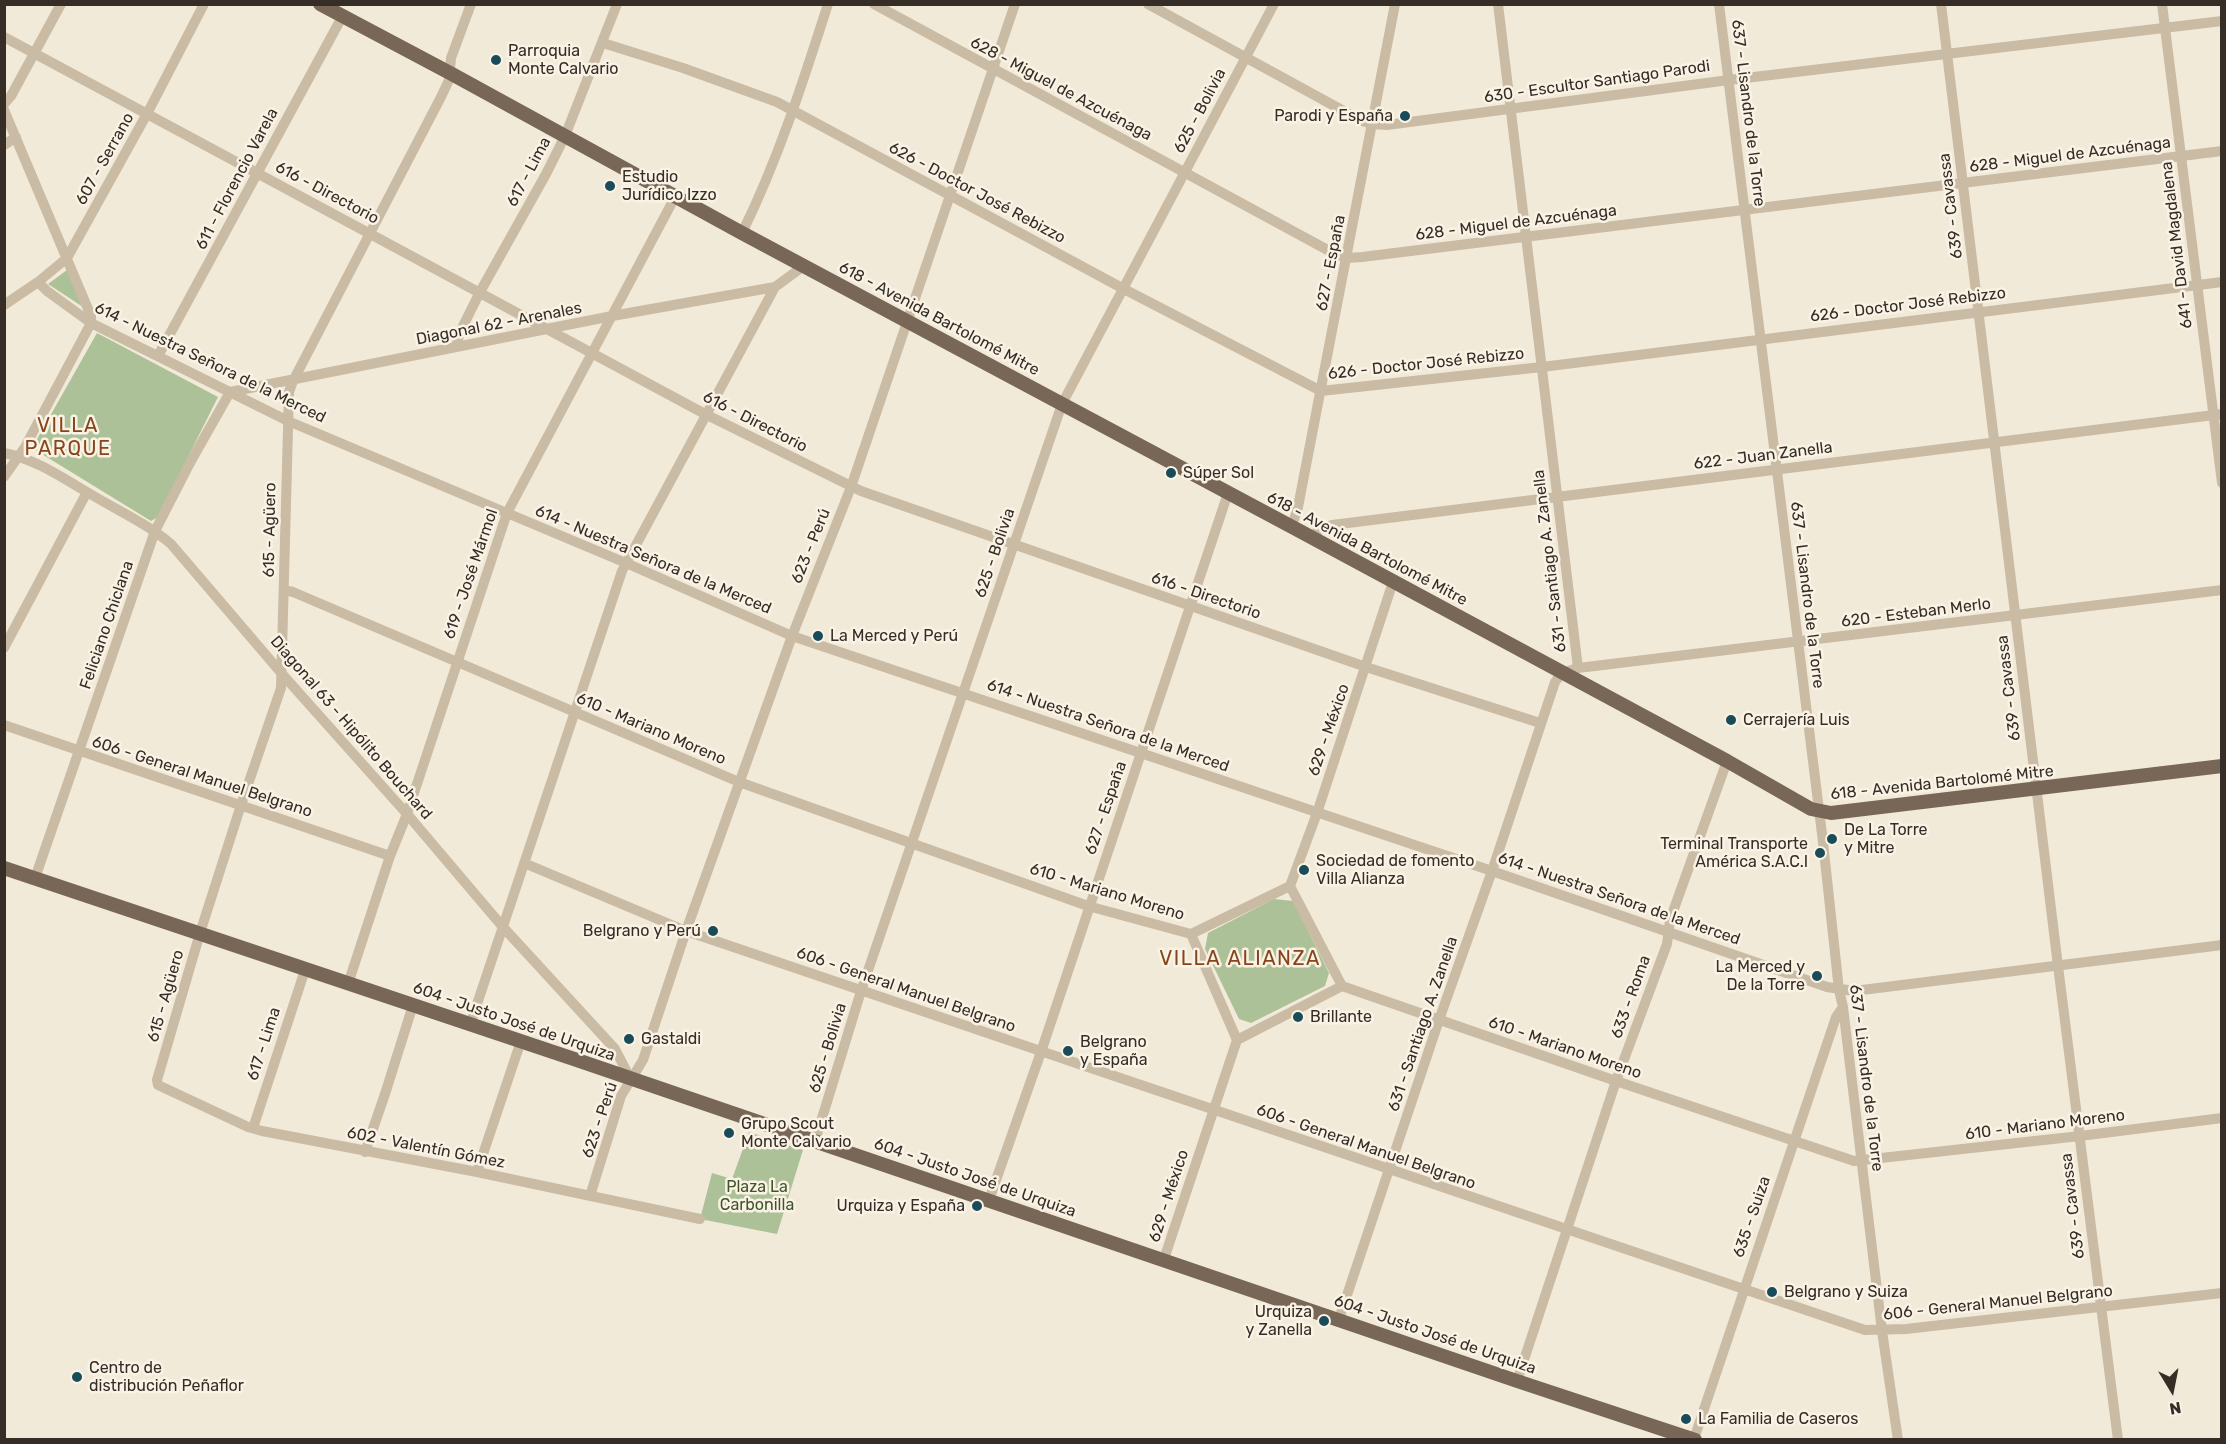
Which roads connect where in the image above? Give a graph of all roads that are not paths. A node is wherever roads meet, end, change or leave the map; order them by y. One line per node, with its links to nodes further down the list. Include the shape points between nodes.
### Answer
1 (61, 4): 21 (street)
2 (204, 4): 31 (street, 607 - Serrano)
3 (471, 4): 25 (street, 615 - Agüero, via 451,58)
4 (617, 4): 20 (street, 617 - Lima)
5 (828, 4): 30 (street)
6 (874, 4): 24 (street, 628 - Miguel de Azcuénaga)
7 (1015, 4): 24 (street, 623 - Perú)
8 (1148, 4): 23 (street, 630 - Escultor Santiago Parodi)
9 (1274, 4): 23 (street, 625 - Bolivia)
10 (1395, 4): 32 (street, 627 - España)
11 (1498, 4): 28 (street, 631 - Santiago A. Zanella)
12 (1719, 4): 26 (street, 637 - Lisandro de la Torre)
13 (1941, 4): 22 (street, 639 - Cavassa)
14 (2162, 4): 18 (street, 641 - David Magdalena)
15 (323, 5): 16 (main road, 618 - Avenida Bartolomé Mitre)
16 (342, 17): 25 (main road, 618 - Avenida Bartolomé Mitre); 38 (street, 611 - Florencio Varela)
17 (2222, 21): 18 (street, 630 - Escultor Santiago Parodi)
18 (2165, 28): 22 (street, 630 - Escultor Santiago Parodi); 37 (street, 641 - David Magdalena)
19 (4, 37): 21 (street, 616 - Directorio)
20 (603, 43): 30 (street, 626 - Doctor José Rebizzo, via 763,96); 33 (street, 617 - Lima)
21 (36, 52): 27 (street); 31 (street, 616 - Directorio)
22 (1947, 53): 26 (street, 630 - Escultor Santiago Parodi); 40 (street, 639 - Cavassa)
23 (1245, 57): 32 (street, 630 - Escultor Santiago Parodi); 39 (street, 625 - Bolivia)
24 (993, 69): 39 (street, 628 - Miguel de Azcuénaga); 41 (street, 623 - Perú)
25 (450, 73): 33 (main road, 618 - Avenida Bartolomé Mitre); 45 (street, 615 - Agüero)
26 (1729, 80): 28 (street, 630 - Escultor Santiago Parodi); 43 (street, 637 - Lisandro de la Torre)
27 (4, 104)
28 (1511, 109): 32 (street, 630 - Escultor Santiago Parodi); 46 (street, 631 - Santiago A. Zanella)
29 (4, 110): 34 (street)
30 (793, 110): 41 (street, 626 - Doctor José Rebizzo); 44 (street)
31 (148, 112): 38 (street, 616 - Directorio); 47 (street, 607 - Serrano)
32 (1372, 124): 48 (street, 627 - España)
33 (565, 136): 42 (main road, 618 - Avenida Bartolomé Mitre); 55 (street, 617 - Lima)
34 (16, 137): 35 (street); 47 (street)
35 (4, 145)
36 (2222, 151): 37 (street, 628 - Miguel de Azcuénaga)
37 (2181, 156): 40 (street, 628 - Miguel de Azcuénaga); 52 (street, 641 - David Magdalena)
38 (256, 172): 45 (street, 616 - Directorio); 65 (street, 611 - Florencio Varela)
39 (1185, 172): 48 (street, 628 - Miguel de Azcuénaga); 54 (street, 625 - Bolivia)
40 (1964, 184): 43 (street, 628 - Miguel de Azcuénaga); 57 (street, 639 - Cavassa)
41 (950, 195): 54 (street, 626 - Doctor José Rebizzo); 59 (street, 623 - Perú)
42 (675, 196): 44 (main road, 618 - Avenida Bartolomé Mitre); 58 (street, 619 - José Mármol)
43 (1746, 211): 46 (street, 628 - Miguel de Azcuénaga); 62 (street, 637 - Lisandro de la Torre)
44 (742, 233): 49 (main road, 618 - Avenida Bartolomé Mitre)
45 (370, 234): 55 (street, 616 - Directorio); 67 (street, 615 - Agüero)
46 (1526, 237): 48 (street, 628 - Miguel de Azcuénaga); 66 (street, 631 - Santiago A. Zanella)
47 (67, 258): 50 (street, 607 - Serrano); 60 (street)
48 (1347, 258): 68 (street, 627 - España)
49 (805, 265): 53 (street); 59 (main road, 618 - Avenida Bartolomé Mitre)
50 (38, 282): 56 (street, 607 - Serrano); 60 (street, 614 - Nuestra Señora de la Merced)
51 (2222, 282): 52 (street, 626 - Doctor José Rebizzo)
52 (2197, 285): 57 (street, 626 - Doctor José Rebizzo); 72 (street, 641 - David Magdalena)
53 (775, 287): 58 (street, Diagonal 62 - Arenales); 71 (street)
54 (1122, 288): 68 (street, 626 - Doctor José Rebizzo); 70 (street, 625 - Bolivia)
55 (480, 292): 61 (street, 616 - Directorio); 63 (street, 617 - Lima)
56 (4, 305)
57 (1978, 312): 62 (street, 626 - Doctor José Rebizzo); 74 (street, 639 - Cavassa)
58 (612, 316): 61 (street, Diagonal 62 - Arenales); 64 (street, 619 - José Mármol)
59 (906, 320): 70 (main road, 618 - Avenida Bartolomé Mitre); 80 (street, 623 - Perú)
60 (91, 323): 65 (street, 614 - Nuestra Señora de la Merced); 76 (street)
61 (548, 329): 63 (street, Diagonal 62 - Arenales); 64 (street, 616 - Directorio)
62 (1761, 338): 66 (street, 626 - Doctor José Rebizzo); 77 (street, 637 - Lisandro de la Torre)
63 (456, 347): 67 (street, Diagonal 62 - Arenales)
64 (590, 353): 71 (street, 616 - Directorio); 84 (street, 619 - José Mármol)
65 (158, 356): 69 (street, 614 - Nuestra Señora de la Merced)
66 (1542, 367): 68 (street, 626 - Doctor José Rebizzo); 83 (street, 631 - Santiago A. Zanella)
67 (293, 381): 69 (street, Diagonal 62 - Arenales); 73 (street, 615 - Agüero)
68 (1321, 391): 85 (street, 627 - España)
69 (230, 392): 73 (street, 614 - Nuestra Señora de la Merced); 86 (street, Feliciano Chiclana)
70 (1062, 404): 82 (main road, 618 - Avenida Bartolomé Mitre); 88 (street, 625 - Bolivia)
71 (705, 414): 80 (street, 616 - Directorio); 89 (street)
72 (2217, 415): 74 (street, 622 - Juan Zanella); 79 (street, 641 - David Magdalena)
73 (288, 420): 84 (street, 614 - Nuestra Señora de la Merced); 91 (street, 615 - Agüero)
74 (1994, 443): 77 (street, 622 - Juan Zanella); 94 (street, 639 - Cavassa)
75 (4, 453): 76 (street, Diagonal 63 - Hipólito Bouchard)
76 (20, 456): 78 (street); 81 (street, Diagonal 63 - Hipólito Bouchard)
77 (1777, 469): 83 (street, 622 - Juan Zanella); 96 (street, 637 - Lisandro de la Torre)
78 (4, 477)
79 (2222, 483)
80 (851, 487): 88 (street, 616 - Directorio); 95 (street, 623 - Perú)
81 (87, 492): 86 (street, Diagonal 63 - Hipólito Bouchard); 97 (street)
82 (1228, 493): 85 (main road, 618 - Avenida Bartolomé Mitre); 93 (street, 627 - España)
83 (1557, 496): 87 (street, 622 - Juan Zanella, via 1332,525 1318,530); 100 (street, 631 - Santiago A. Zanella)
84 (507, 513): 89 (street, 614 - Nuestra Señora de la Merced); 98 (street, 619 - José Mármol)
85 (1292, 526): 87 (main road, 618 - Avenida Bartolomé Mitre)
86 (155, 531): 102 (street, Diagonal 63 - Hipólito Bouchard, via 171,544); 107 (street, Feliciano Chiclana)
87 (1313, 538): 90 (main road, 618 - Avenida Bartolomé Mitre)
88 (1014, 543): 93 (street, 616 - Directorio); 103 (street, 625 - Bolivia)
89 (627, 563): 95 (street, 614 - Nuestra Señora de la Merced); 104 (street)
90 (1393, 582): 99 (street, 629 - México); 101 (main road, 618 - Avenida Bartolomé Mitre)
91 (284, 590): 98 (street, 610 - Mariano Moreno); 102 (street, 615 - Agüero)
92 (2222, 590): 94 (street, 620 - Esteban Merlo)
93 (1190, 606): 99 (street, 616 - Directorio); 108 (street, 627 - España)
94 (2016, 615): 96 (street, 620 - Esteban Merlo); 112 (street, 639 - Cavassa)
95 (792, 636): 103 (street, 614 - Nuestra Señora de la Merced); 111 (street, 623 - Perú)
96 (1798, 642): 100 (street, 620 - Esteban Merlo); 114 (street, 637 - Lisandro de la Torre)
97 (4, 648)
98 (457, 662): 104 (street, 610 - Mariano Moreno); 116 (street, 619 - José Mármol)
99 (1366, 667): 105 (street, 616 - Directorio); 115 (street, 629 - México)
100 (1578, 668): 101 (street, 631 - Santiago A. Zanella)
101 (1562, 673): 105 (street, 631 - Santiago A. Zanella); 109 (main road, 618 - Avenida Bartolomé Mitre)
102 (283, 675): 113 (street, 615 - Agüero); 116 (street, Diagonal 63 - Hipólito Bouchard)
103 (963, 693): 108 (street, 614 - Nuestra Señora de la Merced); 117 (street, 625 - Bolivia)
104 (575, 712): 111 (street, 610 - Mariano Moreno); 119 (street)
105 (1540, 723): 121 (street, 631 - Santiago A. Zanella)
106 (4, 725): 107 (street, 606 - General Manuel Belgrano)
107 (78, 751): 113 (street, 606 - General Manuel Belgrano); 122 (street, Feliciano Chiclana)
108 (1141, 753): 115 (street, 614 - Nuestra Señora de la Merced); 124 (street, 627 - España)
109 (1727, 761): 114 (main road, 618 - Avenida Bartolomé Mitre); 127 (street, 633 - Roma)
110 (2222, 766): 112 (main road, 618 - Avenida Bartolomé Mitre)
111 (739, 782): 117 (street, 610 - Mariano Moreno); 126 (street, 623 - Perú)
112 (2037, 789): 114 (main road, 618 - Avenida Bartolomé Mitre); 131 (street, 639 - Cavassa)
113 (241, 805): 118 (street, 606 - General Manuel Belgrano); 128 (street, 615 - Agüero)
114 (1819, 812): 135 (street, 637 - Lisandro de la Torre)
115 (1317, 813): 121 (street, 614 - Nuestra Señora de la Merced); 123 (street, 629 - México)
116 (407, 814): 118 (street, 619 - José Mármol); 125 (street, Diagonal 63 - Hipólito Bouchard)
117 (912, 842): 124 (street, 610 - Mariano Moreno); 136 (street, 625 - Bolivia)
118 (390, 856): 133 (street, 619 - José Mármol)
119 (524, 863): 125 (street); 126 (street, 606 - General Manuel Belgrano)
120 (4, 868): 122 (main road, 604 - Justo José de Urquiza)
121 (1492, 872): 127 (street, 614 - Nuestra Señora de la Merced); 139 (street, 631 - Santiago A. Zanella)
122 (35, 878): 128 (main road, 604 - Justo José de Urquiza)
123 (1290, 886): 129 (street); 134 (street)
124 (1088, 906): 129 (street, 610 - Mariano Moreno); 143 (street, 627 - España)
125 (502, 926): 140 (street); 144 (street, Diagonal 63 - Hipólito Bouchard, via 615,1049)
126 (686, 931): 136 (street, 606 - General Manuel Belgrano); 144 (street, 623 - Perú, via 643,1060)
127 (1669, 932): 135 (street, 614 - Nuestra Señora de la Merced); 146 (street, 633 - Roma)
128 (200, 933): 132 (main road, 604 - Justo José de Urquiza); 145 (street, 615 - Agüero)
129 (1191, 934): 141 (street, 610 - Mariano Moreno)
130 (2222, 945): 131 (street, 614 - Nuestra Señora de la Merced)
131 (2058, 966): 135 (street, 614 - Nuestra Señora de la Merced); 150 (street, 639 - Cavassa)
132 (304, 970): 133 (main road, 604 - Justo José de Urquiza); 149 (street, 617 - Lima)
133 (348, 984): 137 (main road, 604 - Justo José de Urquiza)
134 (1342, 986): 139 (street, 610 - Mariano Moreno); 141 (street)
135 (1839, 990): 138 (street, 637 - Lisandro de la Torre)
136 (861, 991): 143 (street, 606 - General Manuel Belgrano); 152 (street, 625 - Bolivia)
137 (412, 1005): 140 (main road, 604 - Justo José de Urquiza); 153 (street)
138 (1843, 1007): 151 (street, 635 - Suiza, via 1836,1017); 154 (street, 637 - Lisandro de la Torre)
139 (1439, 1020): 146 (street, 610 - Mariano Moreno); 155 (street, 631 - Santiago A. Zanella)
140 (470, 1025): 142 (main road, 604 - Justo José de Urquiza)
141 (1237, 1040): 147 (street, 629 - México)
142 (521, 1041): 144 (main road, 604 - Justo José de Urquiza); 156 (street)
143 (1041, 1052): 147 (street, 606 - General Manuel Belgrano); 158 (street, 627 - España)
144 (630, 1078): 152 (main road, 604 - Justo José de Urquiza); 157 (street, 623 - Perú)
145 (157, 1080): 149 (street, 602 - Valentín Gómez, via 161,1088)
146 (1616, 1081): 151 (street, 610 - Mariano Moreno); 160 (street, 633 - Roma)
147 (1213, 1110): 155 (street, 606 - General Manuel Belgrano); 161 (street, 629 - México)
148 (2222, 1118): 150 (street, 610 - Mariano Moreno)
149 (253, 1128): 153 (street, 602 - Valentín Gómez)
150 (2080, 1136): 154 (street, 610 - Mariano Moreno); 164 (street, 639 - Cavassa)
151 (1794, 1140): 154 (street, 610 - Mariano Moreno); 162 (street, 635 - Suiza)
152 (814, 1141): 158 (main road, 604 - Justo José de Urquiza)
153 (365, 1152): 156 (street, 602 - Valentín Gómez)
154 (1862, 1161): 166 (street, 637 - Lisandro de la Torre)
155 (1389, 1170): 160 (street, 606 - General Manuel Belgrano); 165 (street, 631 - Santiago A. Zanella)
156 (477, 1172): 157 (street, 602 - Valentín Gómez)
157 (590, 1196): 159 (street, 602 - Valentín Gómez)
158 (989, 1200): 161 (main road, 604 - Justo José de Urquiza)
159 (700, 1219)
160 (1567, 1231): 162 (street, 606 - General Manuel Belgrano); 167 (street, 633 - Roma)
161 (1164, 1259): 165 (main road, 604 - Justo José de Urquiza)
162 (1743, 1290): 166 (street, 606 - General Manuel Belgrano, via 1865,1330); 168 (street, 635 - Suiza)
163 (2222, 1293): 164 (street, 606 - General Manuel Belgrano)
164 (2101, 1307): 166 (street, 606 - General Manuel Belgrano); 170 (street, 639 - Cavassa)
165 (1339, 1319): 167 (main road, 604 - Justo José de Urquiza)
166 (1882, 1331): 169 (street, 637 - Lisandro de la Torre)
167 (1517, 1381): 168 (main road, 604 - Justo José de Urquiza)
168 (1695, 1439)
169 (1898, 1440)
170 (2118, 1440)

